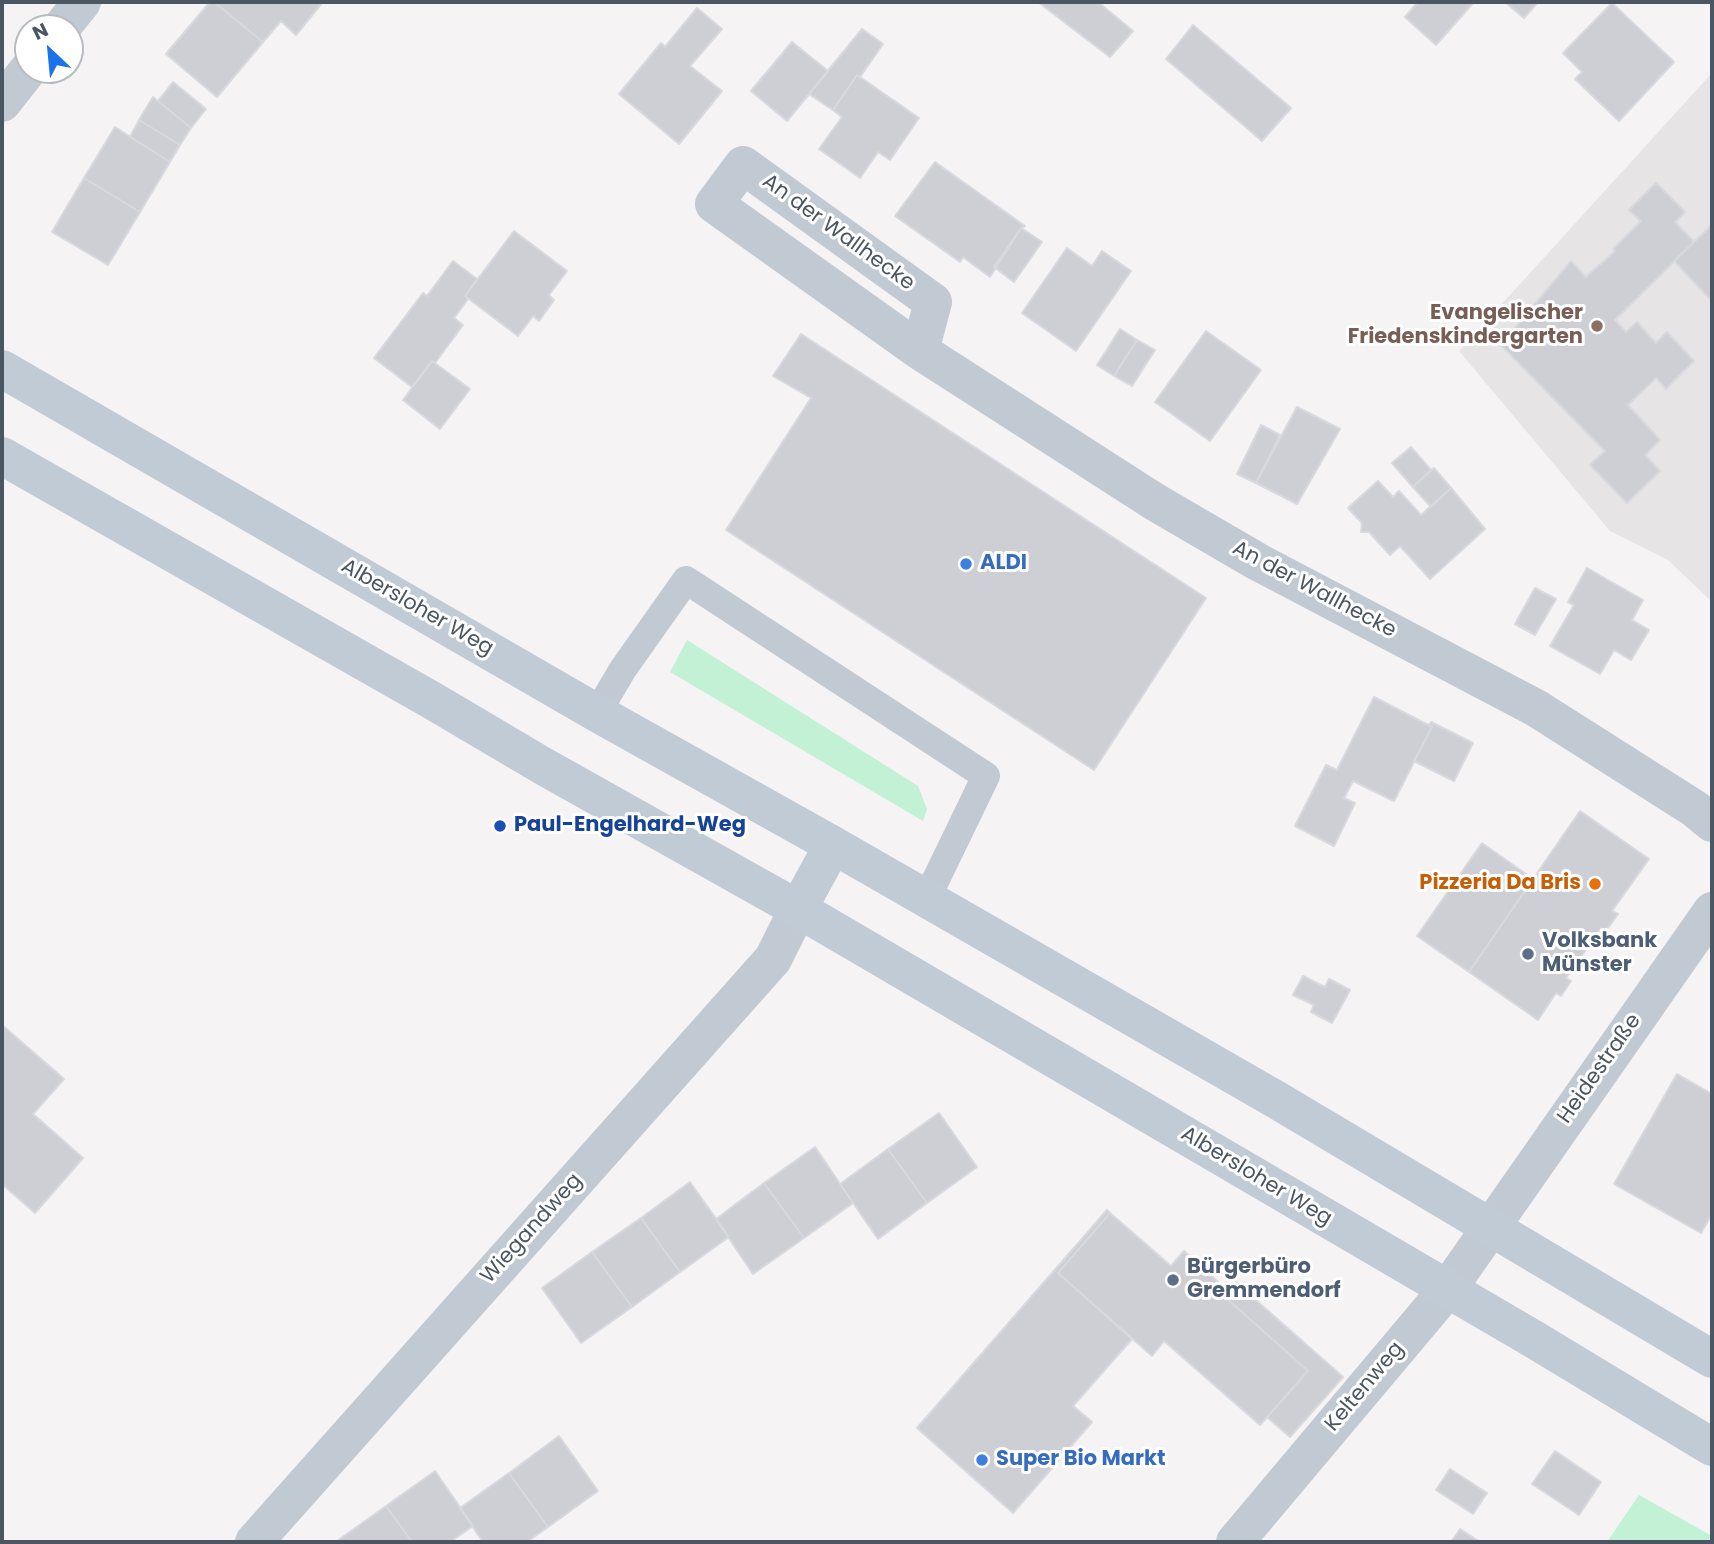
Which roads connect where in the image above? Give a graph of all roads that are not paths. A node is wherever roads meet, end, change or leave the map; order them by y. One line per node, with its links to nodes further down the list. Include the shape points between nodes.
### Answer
1 (17, 84): 2 (street)
2 (2, 103)
3 (920, 351): 3 (street, An der Wallhecke, via 933,302 743,165 714,204); 7 (street, An der Wallhecke, via 1155,502 1258,562 1536,708)
4 (2, 369): 6 (main road, Albersloher Weg)
5 (2, 456): 10 (main road, Albersloher Weg)
6 (597, 713): 8 (main road, Albersloher Weg); 9 (lane, via 685,580 986,776)
7 (1712, 823)
8 (833, 845): 9 (main road, Albersloher Weg); 10 (main road)
9 (926, 900): 12 (main road, Albersloher Weg)
10 (798, 909): 13 (main road, Albersloher Weg); 16 (street, Wiegandweg, via 773,960)
11 (1712, 911): 12 (street, Heidestraße)
12 (1490, 1228): 13 (street, Keltenweg); 14 (main road, Albersloher Weg)
13 (1447, 1290): 15 (main road, Albersloher Weg); 17 (street, Keltenweg)
14 (1712, 1359)
15 (1712, 1447)
16 (254, 1542)
17 (1234, 1542)

